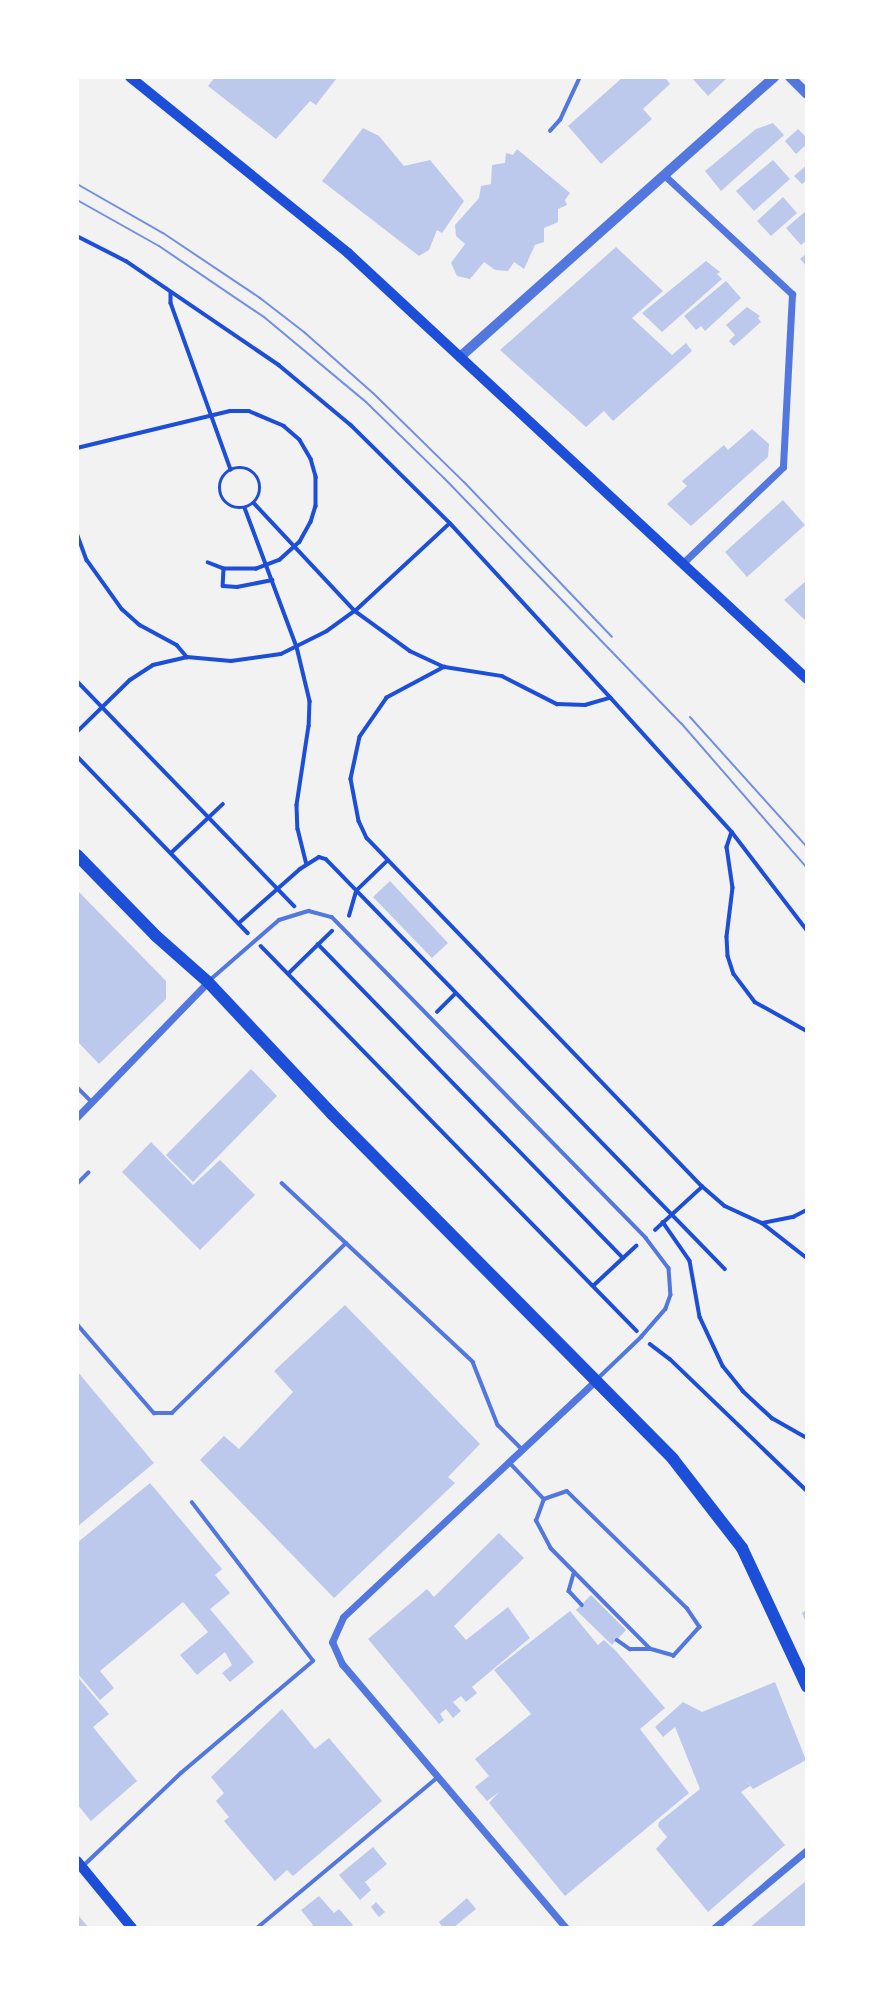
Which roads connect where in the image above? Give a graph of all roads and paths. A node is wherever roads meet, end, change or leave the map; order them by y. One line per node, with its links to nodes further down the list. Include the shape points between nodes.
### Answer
1 (130, 77): 10 (main road, via 293,207)
2 (580, 77): 6 (lane)
3 (774, 77): 7 (street)
4 (790, 77): 5 (street)
5 (807, 94)
6 (550, 131)
7 (664, 175): 10 (street); 19 (street, via 792,294 783,467)
8 (77, 236): 9 (path, via 126,261)
9 (171, 292): 11 (path); 16 (path, via 279,365 351,425)
10 (460, 356): 19 (main road)
11 (211, 415): 12 (path); 13 (path); 20 (path, via 249,411 284,425 311,458 317,491 311,522 300,542 280,560 257,569)
12 (77, 448)
13 (231, 470): 14 (path, via 244,469 255,475 260,486); 15 (path, via 220,485 222,498 232,507)
14 (254, 503): 15 (path); 22 (path)
15 (245, 508): 21 (path)
16 (450, 523): 22 (path); 28 (path)
17 (77, 533): 24 (path, via 87,560 122,609 140,625 177,645)
18 (208, 563): 20 (path)
19 (682, 564): 26 (main road)
20 (224, 569): 21 (path, via 223,586)
21 (272, 580): 23 (path)
22 (355, 611): 23 (path); 25 (path, via 410,651)
23 (297, 647): 24 (path, via 281,654 231,661); 38 (path, via 310,701 298,829)
24 (187, 657): 29 (path, via 153,665)
25 (445, 667): 28 (path, via 502,676 557,704 585,705); 37 (path, via 387,698 356,748 351,779 354,802 367,838)
26 (807, 679)
27 (77, 681): 29 (path)
28 (611, 698): 34 (path)
29 (102, 707): 30 (path); 33 (path)
30 (77, 732)
31 (77, 756): 35 (path)
32 (223, 804): 33 (path)
33 (209, 817): 35 (path); 39 (path)
34 (732, 832): 44 (path); 53 (path, via 727,846 733,888 727,937 734,974 755,1002)
35 (170, 853): 43 (path)
36 (77, 855): 50 (main road)
37 (386, 862): 40 (path); 60 (path)
38 (307, 864): 39 (path); 40 (path, via 319,857 326,859)
39 (278, 888): 41 (path); 43 (path)
40 (356, 891): 42 (path); 51 (path)
41 (298, 913): 50 (lane, via 270,925); 75 (lane, via 322,912 340,924 662,1255 672,1282 666,1309)
42 (349, 916)
43 (239, 923): 45 (path)
44 (807, 930)
45 (247, 931)
46 (332, 931): 47 (path)
47 (318, 944): 49 (path); 68 (path)
48 (263, 947): 49 (path)
49 (289, 973): 71 (path)
50 (208, 982): 55 (street); 75 (main road, via 331,1113)
51 (456, 994): 52 (path); 62 (path)
52 (439, 1010)
53 (807, 1031)
54 (77, 1087): 55 (lane)
55 (92, 1101): 56 (street)
56 (77, 1117)
57 (88, 1173): 59 (lane)
58 (282, 1182): 66 (lane)
59 (77, 1184)
60 (702, 1186): 62 (path); 64 (path, via 725,1206)
61 (807, 1210): 64 (path)
62 (673, 1214): 63 (path); 70 (path)
63 (663, 1222): 65 (path); 76 (path, via 690,1261 700,1317 723,1366 772,1418)
64 (762, 1223): 69 (path)
65 (654, 1230)
66 (345, 1243): 72 (lane, via 172,1413 155,1413); 77 (lane, via 473,1362 498,1425)
67 (636, 1246): 68 (path)
68 (623, 1258): 71 (path)
69 (807, 1258)
70 (725, 1269)
71 (593, 1286): 73 (path)
72 (77, 1324)
73 (633, 1327)
74 (650, 1344): 79 (path)
75 (597, 1380): 77 (street); 86 (main road, via 673,1459 742,1548)
76 (807, 1438)
77 (523, 1450): 78 (street)
78 (510, 1463): 80 (lane); 87 (street, via 343,1617 332,1642 342,1664)
79 (807, 1491)
80 (544, 1499): 82 (lane, via 536,1521 551,1549); 85 (lane, via 568,1491 687,1608 699,1627 674,1656)
81 (192, 1503): 89 (lane, via 313,1661)
82 (574, 1574): 83 (lane, via 569,1591); 85 (lane)
83 (582, 1605)
84 (617, 1640): 85 (lane, via 630,1649)
85 (650, 1649)
86 (807, 1687)
87 (438, 1777): 91 (lane); 92 (street)
88 (807, 1850): 93 (street)
89 (79, 1864): 90 (main road)
90 (132, 1928)
91 (257, 1928)
92 (566, 1928)
93 (714, 1928)

